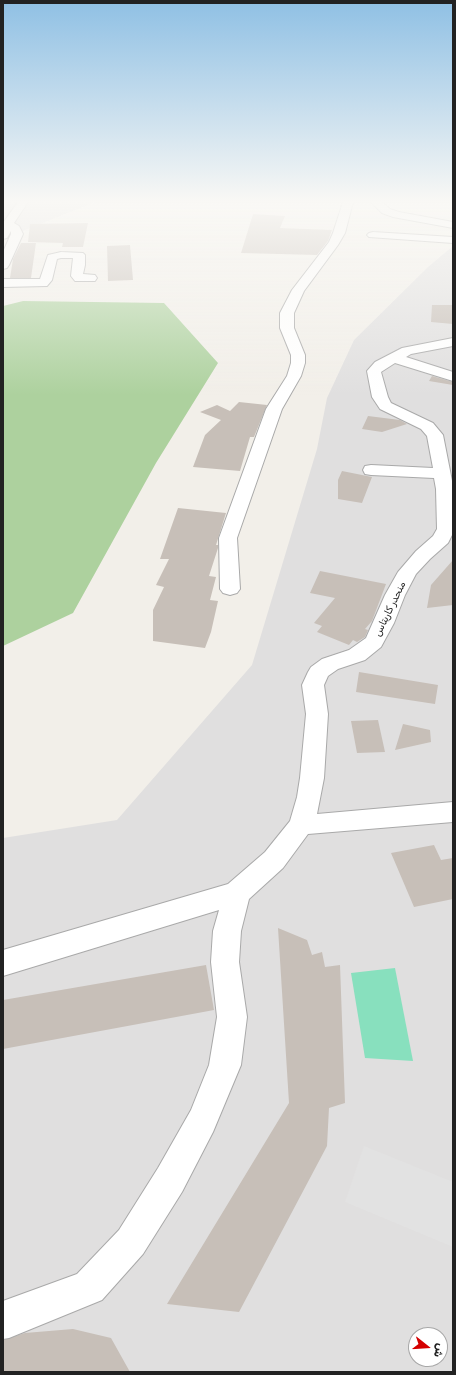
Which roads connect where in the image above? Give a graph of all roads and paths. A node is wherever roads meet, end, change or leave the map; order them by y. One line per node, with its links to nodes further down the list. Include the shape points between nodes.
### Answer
1 (50, 266): 5 (street, via 43,283)
2 (79, 266): 4 (street, via 76,276)
3 (316, 266): 11 (street, via 298,290 287,313 287,328 298,356 298,363 294,376 274,409 228,538)
4 (91, 278)
5 (3, 283)
6 (453, 342): 7 (street, منحدر كاريتاس, via 417,348)
7 (394, 358): 8 (street); 10 (street, منحدر كاريتاس, via 374,371 380,397 385,406 427,426 432,431)
8 (453, 377)
9 (371, 470): 10 (street)
10 (442, 473): 13 (street, منحدر كاريتاس, via 445,489 445,533 408,572 374,642 357,655 324,667 313,685 316,714 315,758)
11 (230, 589)
12 (453, 812): 13 (street)
13 (301, 826): 14 (street, via 274,860)
14 (237, 893): 15 (street); 16 (street, via 227,931 225,962 232,1017 225,1065 202,1121 174,1173 131,1242 89,1287)
15 (3, 963)
16 (3, 1320)

